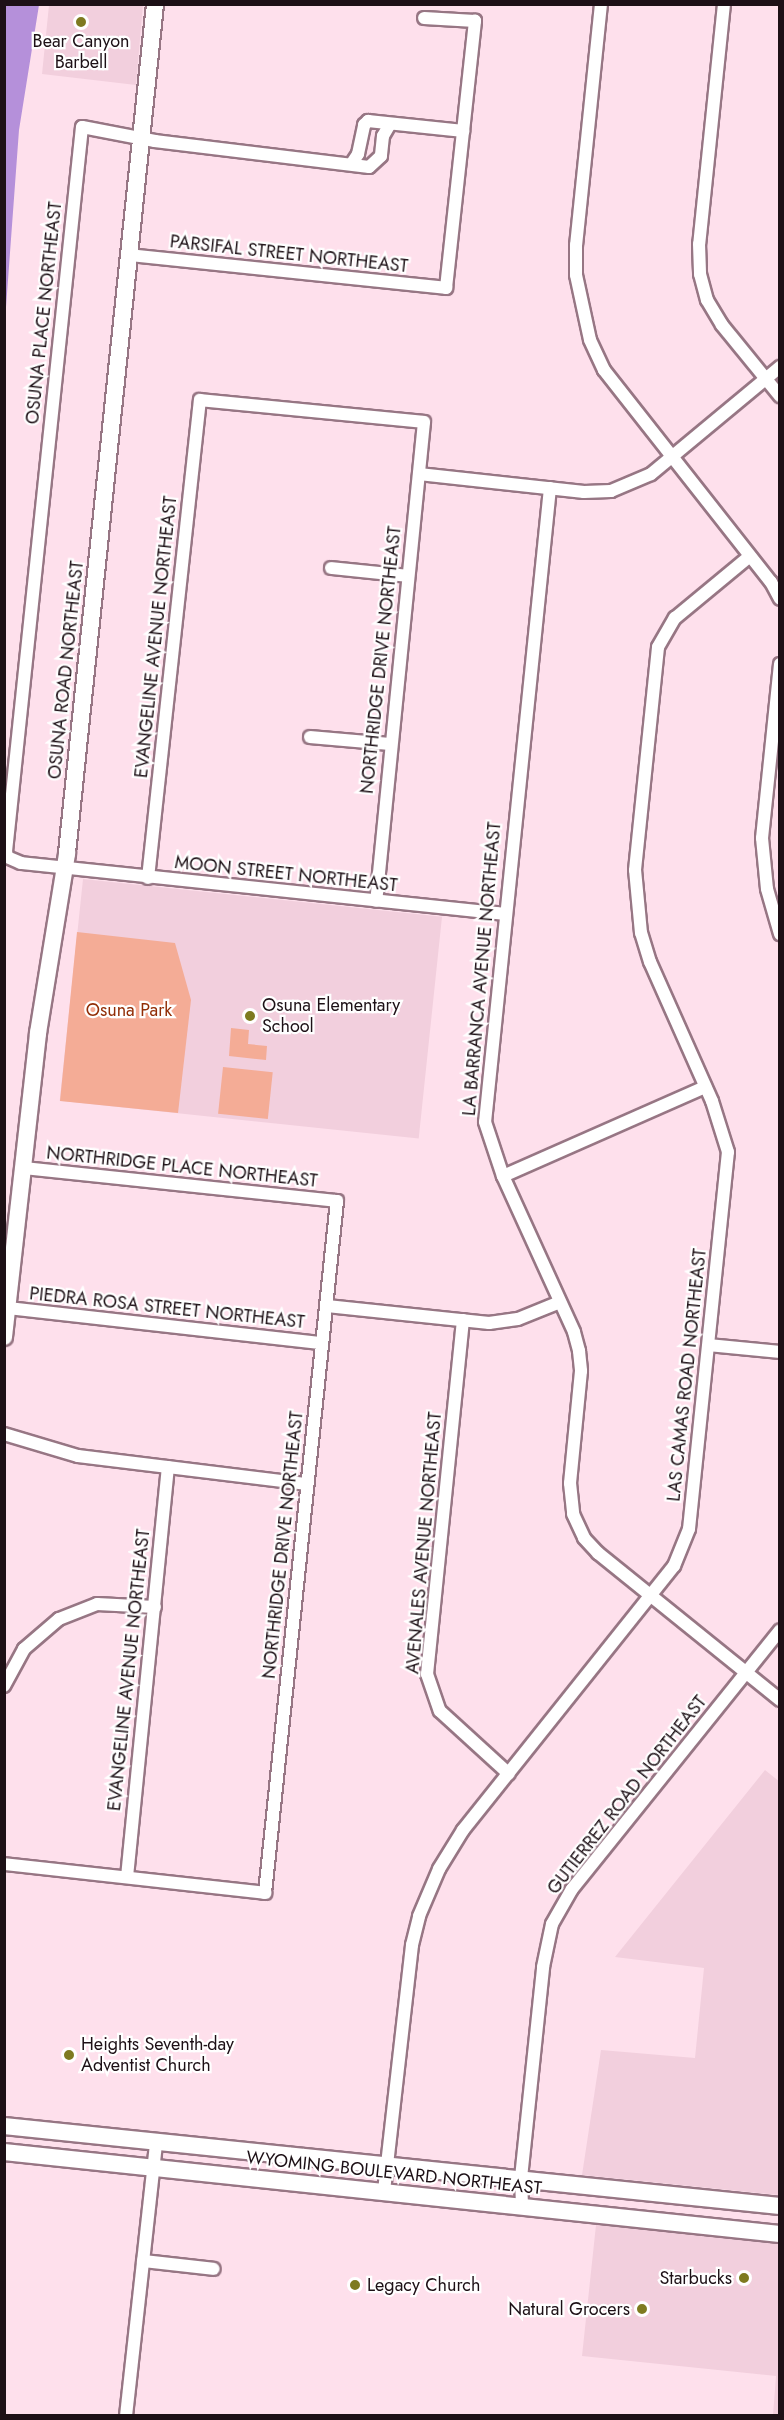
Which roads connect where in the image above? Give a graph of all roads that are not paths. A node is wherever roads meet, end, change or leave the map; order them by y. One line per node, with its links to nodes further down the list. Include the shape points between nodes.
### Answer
1 (155, 4): 7 (main road, OSUNA ROAD NORTHEAST)
2 (601, 4): 14 (street, via 576,275 588,330 604,370)
3 (724, 4): 11 (street, via 699,244 700,274 718,320)
4 (423, 18): 6 (street, via 475,21)
5 (390, 124): 6 (street); 8 (street, OSUNA PLACE NORTHEAST, via 376,163 369,167); 8 (street, via 368,121 364,125 358,154)
6 (463, 131): 9 (street, PARSIFAL STREET NORTHEAST, via 446,288)
7 (141, 136): 8 (street, OSUNA PLACE NORTHEAST); 9 (main road, OSUNA ROAD NORTHEAST); 26 (street, OSUNA PLACE NORTHEAST, via 82,127 56,363 6,851 14,862)
8 (352, 163)
9 (129, 255): 26 (main road, OSUNA ROAD NORTHEAST)
10 (780, 367): 11 (street)
11 (766, 378): 12 (street); 14 (street)
12 (780, 396)
13 (200, 400): 15 (street, NORTHRIDGE DRIVE NORTHEAST, via 424,422); 27 (street, EVANGELINE AVENUE NORTHEAST)
14 (671, 457): 16 (street, via 633,484 611,491); 17 (street)
15 (418, 474): 16 (street); 19 (street, NORTHRIDGE DRIVE NORTHEAST)
16 (550, 488): 29 (street, LA BARRANCA AVENUE NORTHEAST)
17 (750, 556): 20 (street); 31 (street, LAS CAMAS ROAD NORTHEAST, via 675,618 658,647 636,845 636,902 641,933)
18 (331, 568): 19 (street)
19 (408, 576): 23 (street, NORTHRIDGE DRIVE NORTHEAST)
20 (780, 599)
21 (780, 664): 24 (street)
22 (310, 737): 23 (street)
23 (390, 744): 28 (street, NORTHRIDGE DRIVE NORTHEAST)
24 (766, 786): 25 (street); 30 (street, via 763,865)
25 (780, 787)
26 (65, 868): 27 (street, MOON STREET NORTHEAST); 32 (main road, OSUNA ROAD NORTHEAST, via 38,1033)
27 (148, 878): 28 (street, MOON STREET NORTHEAST)
28 (375, 901): 29 (street, MOON STREET NORTHEAST)
29 (504, 914): 33 (street, LA BARRANCA AVENUE NORTHEAST, via 485,1122)
30 (780, 934)
31 (705, 1087): 33 (street); 41 (street, LAS CAMAS ROAD NORTHEAST, via 728,1152)
32 (23, 1168): 34 (street, NORTHRIDGE PLACE NORTHEAST); 37 (main road, OSUNA ROAD NORTHEAST)
33 (503, 1176): 35 (street, LA BARRANCA AVENUE NORTHEAST)
34 (337, 1201): 36 (street, NORTHRIDGE DRIVE NORTHEAST)
35 (560, 1302): 38 (street, PIEDRA ROSA STREET NORTHEAST, via 518,1319); 46 (street, LA BARRANCA AVENUE NORTHEAST, via 574,1332 581,1371 570,1483 573,1514 584,1538 598,1553)
36 (327, 1306): 38 (street, PIEDRA ROSA STREET NORTHEAST); 40 (street, NORTHRIDGE DRIVE NORTHEAST)
37 (8, 1308): 39 (main road, OSUNA ROAD NORTHEAST); 40 (street, PIEDRA ROSA STREET NORTHEAST)
38 (463, 1320): 52 (street, AVENALES AVENUE NORTHEAST, via 427,1674 440,1711)
39 (4, 1337)
40 (322, 1343): 45 (street, NORTHRIDGE DRIVE NORTHEAST)
41 (709, 1345): 42 (street); 46 (street, LAS CAMAS ROAD NORTHEAST, via 689,1529 674,1566)
42 (780, 1352)
43 (4, 1434): 44 (street, via 78,1456)
44 (168, 1467): 45 (street); 47 (street, EVANGELINE AVENUE NORTHEAST)
45 (308, 1484): 54 (street, NORTHRIDGE DRIVE NORTHEAST, via 265,1893)
46 (651, 1596): 49 (street, LA BARRANCA AVENUE NORTHEAST); 52 (street, LAS CAMAS ROAD NORTHEAST)
47 (155, 1607): 50 (street, via 97,1604 58,1619 24,1649); 54 (street, EVANGELINE AVENUE NORTHEAST)
48 (780, 1630): 49 (street, GUTIERREZ ROAD NORTHEAST)
49 (746, 1674): 51 (street, LA BARRANCA AVENUE NORTHEAST); 60 (street, GUTIERREZ ROAD NORTHEAST, via 572,1889 552,1924 543,1967)
50 (4, 1686)
51 (780, 1700)
52 (509, 1774): 58 (street, LAS CAMAS ROAD NORTHEAST, via 450,1849 419,1916 407,1972)
53 (4, 1864): 54 (street)
54 (127, 1877)
55 (4, 2126): 56 (main road, WYOMING BOULEVARD NORTHEAST)
56 (156, 2143): 58 (main road, WYOMING BOULEVARD NORTHEAST); 59 (street)
57 (4, 2152): 59 (main road, WYOMING BOULEVARD NORTHEAST)
58 (387, 2166): 60 (main road, WYOMING BOULEVARD NORTHEAST); 61 (street, LAS CAMAS ROAD NORTHEAST)
59 (153, 2168): 61 (main road, WYOMING BOULEVARD NORTHEAST); 65 (street)
60 (521, 2178): 62 (street, GUTIERREZ ROAD NORTHEAST); 63 (main road, WYOMING BOULEVARD NORTHEAST)
61 (384, 2191): 62 (main road, WYOMING BOULEVARD NORTHEAST)
62 (522, 2206): 64 (main road, WYOMING BOULEVARD NORTHEAST)
63 (780, 2206)
64 (780, 2234)
65 (143, 2261): 66 (street); 67 (street)
66 (214, 2269)
67 (126, 2415): 68 (street)
68 (131, 2415)

